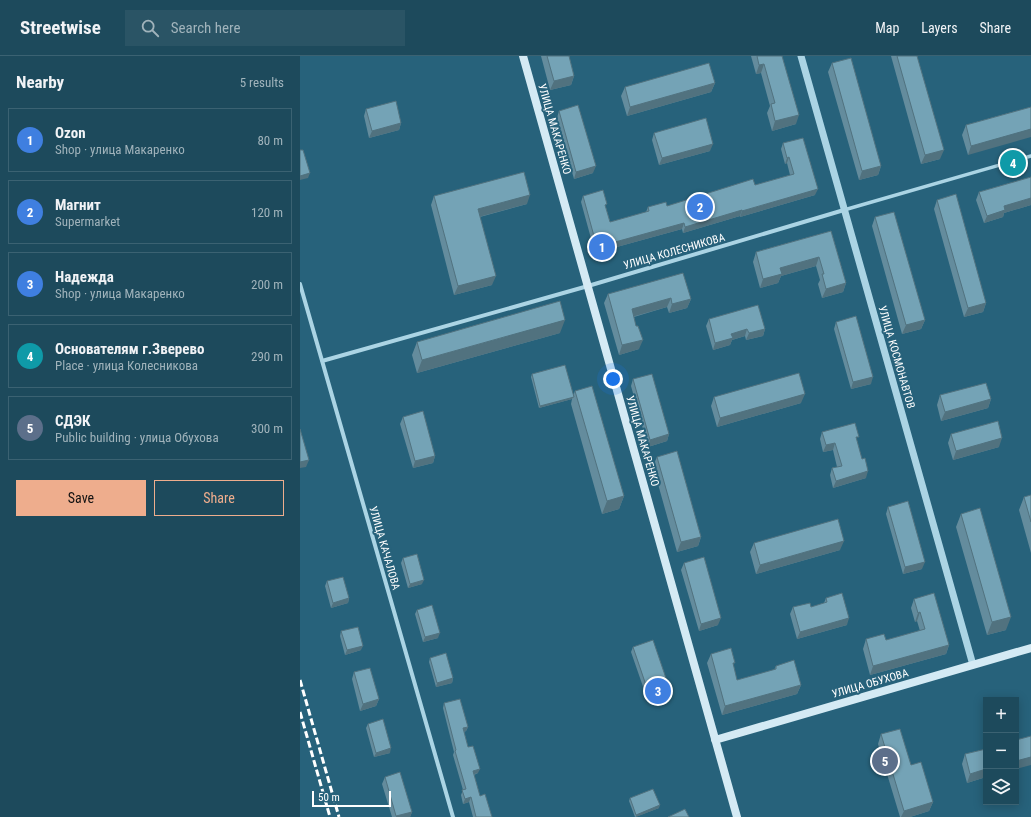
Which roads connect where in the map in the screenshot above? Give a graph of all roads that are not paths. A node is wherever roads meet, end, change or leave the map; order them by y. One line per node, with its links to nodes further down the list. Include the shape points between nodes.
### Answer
1 (524, 56): 6 (main road, УЛИЦА МАКАРЕНКО)
2 (801, 56): 4 (street, УЛИЦА КОСМОНАВТОВ)
3 (1031, 156): 4 (street, УЛИЦА КОЛЕСНИКОВА)
4 (844, 210): 6 (street, УЛИЦА КОЛЕСНИКОВА); 9 (street, УЛИЦА КОСМОНАВТОВ)
5 (300, 284): 7 (street, УЛИЦА КАЧАЛОВА)
6 (588, 286): 7 (street, УЛИЦА КОЛЕСНИКОВА); 10 (main road, УЛИЦА МАКАРЕНКО)
7 (322, 361): 11 (street, УЛИЦА КАЧАЛОВА)
8 (1031, 648): 9 (main road, УЛИЦА ОБУХОВА)
9 (973, 665): 10 (main road, УЛИЦА ОБУХОВА)
10 (715, 740): 12 (main road, УЛИЦА МАКАРЕНКО)
11 (453, 817)
12 (737, 817)

